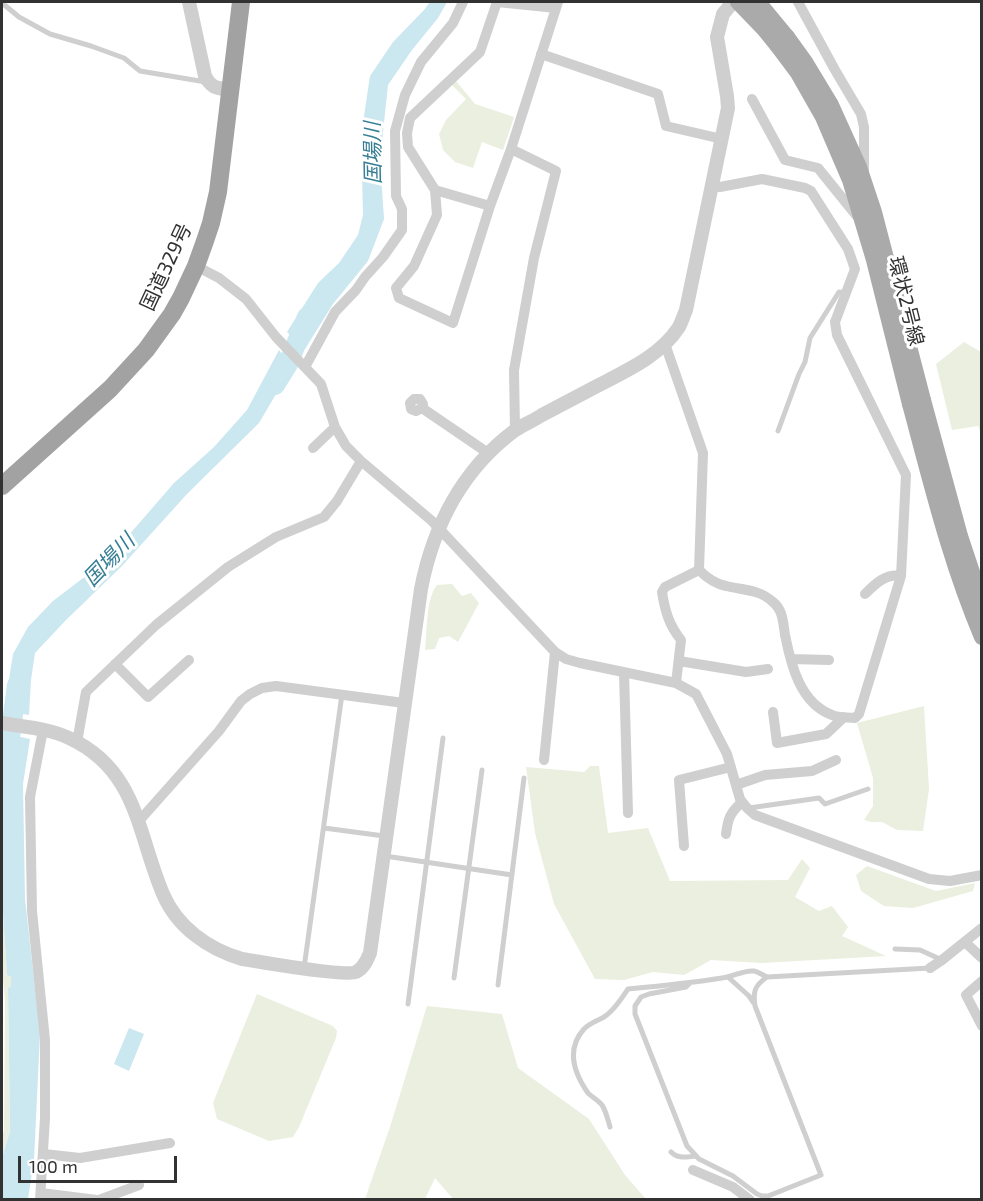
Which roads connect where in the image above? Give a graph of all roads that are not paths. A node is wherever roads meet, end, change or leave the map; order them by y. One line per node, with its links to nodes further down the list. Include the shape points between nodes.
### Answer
1 (189, 2): 12 (street)
2 (241, 2): 13 (highway, 国道329号)
3 (463, 2): 23 (street, via 453,23 421,62 405,95 395,131 396,196 402,209 402,230 335,312)
4 (733, 2): 15 (street, via 723,14 717,37 728,108)
5 (738, 2): 10 (main road, 環状2号線)
6 (758, 2): 10 (main road, 環状2号線)
7 (798, 2): 14 (street, via 861,114 866,210 856,215 818,168 785,160)
8 (2, 3): 12 (lane, via 50,34 124,58 140,71)
9 (557, 4): 11 (street); 18 (street, via 497,2 480,52 410,118 408,147)
10 (782, 41): 24 (main road, 環状2号線, bridge, via 823,117 850,180)
11 (541, 54): 15 (street, via 658,94 666,126); 16 (street)
12 (209, 83): 13 (street, via 214,88)
13 (231, 90): 20 (highway, 国道329号, via 218,192)
14 (752, 99)
15 (722, 139): 17 (street)
16 (511, 149): 19 (street); 27 (street, via 556,171 534,258 514,370)
17 (712, 187): 21 (street, via 762,179 811,191 848,249 855,268); 22 (street, via 686,310)
18 (435, 190): 19 (street); 19 (street, via 437,215 414,266 396,288 399,298 453,322)
19 (490, 206)
20 (196, 266): 23 (street, via 246,299); 32 (highway, 国道329号, via 172,314 147,350 110,389)
21 (846, 293): 28 (lane, via 839,292 810,338 805,362); 35 (street, via 835,322 837,335 906,475)
22 (665, 344): 27 (street, via 625,371); 34 (street, via 703,453)
23 (305, 367): 26 (street, via 321,384)
24 (917, 402): 37 (main road, 環状2号線); 38 (main road, 環状2号線, via 955,568)
25 (422, 408): 30 (street)
26 (335, 427): 29 (street); 31 (street)
27 (515, 430): 30 (street)
28 (778, 431)
29 (313, 448)
30 (488, 453): 33 (street, via 450,504)
31 (361, 461): 33 (street); 44 (street, via 324,517 276,537 228,567 156,624)
32 (2, 486)
33 (439, 528): 39 (street); 49 (street, via 426,562)
34 (699, 570): 40 (street, via 723,586 753,590 772,600 781,611); 43 (street, via 662,592 672,628 681,640)
35 (901, 576): 36 (street, via 877,582); 51 (street, via 860,714 855,718)
36 (865, 594)
37 (981, 602)
38 (981, 637)
39 (555, 652): 46 (street, via 566,659); 56 (street)
40 (791, 659): 42 (street); 51 (street, via 806,694 832,716)
41 (189, 660): 44 (street, via 148,697)
42 (829, 660)
43 (679, 661): 45 (street, via 746,672); 47 (street)
44 (115, 664): 55 (street, via 86,692)
45 (768, 669)
46 (624, 673): 47 (street); 64 (street)
47 (676, 683): 58 (street, via 696,694)
48 (342, 694): 49 (street); 65 (street, via 276,686 250,693); 66 (lane)
49 (404, 703): 68 (street)
50 (773, 712): 51 (street, via 777,743 826,734)
51 (844, 717)
52 (2, 723): 53 (street)
53 (38, 729): 55 (street); 94 (street, via 30,797 32,910 45,1040)
54 (443, 738): 71 (lane)
55 (77, 742): 65 (street, via 115,774)
56 (544, 760)
57 (836, 760): 61 (street, via 812,771 765,775)
58 (731, 767): 61 (street); 69 (street, via 679,780)
59 (482, 770): 72 (lane)
60 (524, 778): 73 (lane)
61 (736, 785): 63 (street)
62 (868, 789): 63 (lane, via 825,804 819,798 772,806)
63 (744, 805): 67 (street, via 733,810); 74 (street, via 756,815 929,879 950,881)
64 (628, 813)
65 (139, 821): 80 (street, via 163,895 191,932 231,955)
66 (324, 828): 68 (lane); 80 (lane)
67 (726, 834)
68 (386, 836): 70 (street)
69 (684, 846)
70 (383, 856): 71 (lane); 80 (street, via 370,953 363,966 349,974)
71 (426, 862): 72 (lane); 88 (lane)
72 (469, 868): 73 (lane); 84 (lane)
73 (512, 874): 87 (lane)
74 (981, 876)
75 (981, 928): 76 (street)
76 (965, 942): 78 (street); 79 (street)
77 (895, 949): 79 (lane, via 920,950)
78 (981, 958)
79 (942, 960): 81 (street)
80 (304, 968)
81 (930, 968): 83 (lane)
82 (728, 977): 83 (lane, via 753,971); 86 (lane); 89 (lane)
83 (766, 977): 89 (lane, via 755,990)
84 (454, 978)
85 (981, 981): 90 (street, via 966,995)
86 (690, 983): 91 (lane, via 628,989 609,1013 591,1023 576,1041 573,1057 579,1076 589,1094 602,1105); 95 (lane, via 641,997 635,1014 682,1137)
87 (498, 985)
88 (408, 1004)
89 (756, 1006): 95 (lane, via 820,1175 762,1196)
90 (981, 1026)
91 (610, 1127)
92 (170, 1143): 94 (street, via 80,1158)
93 (671, 1152): 95 (lane, via 681,1157)
94 (44, 1154): 98 (street)
95 (695, 1156)
96 (693, 1170): 100 (street, via 732,1187)
97 (139, 1185): 99 (street)
98 (41, 1196): 99 (street)
99 (98, 1200)
100 (750, 1200)

